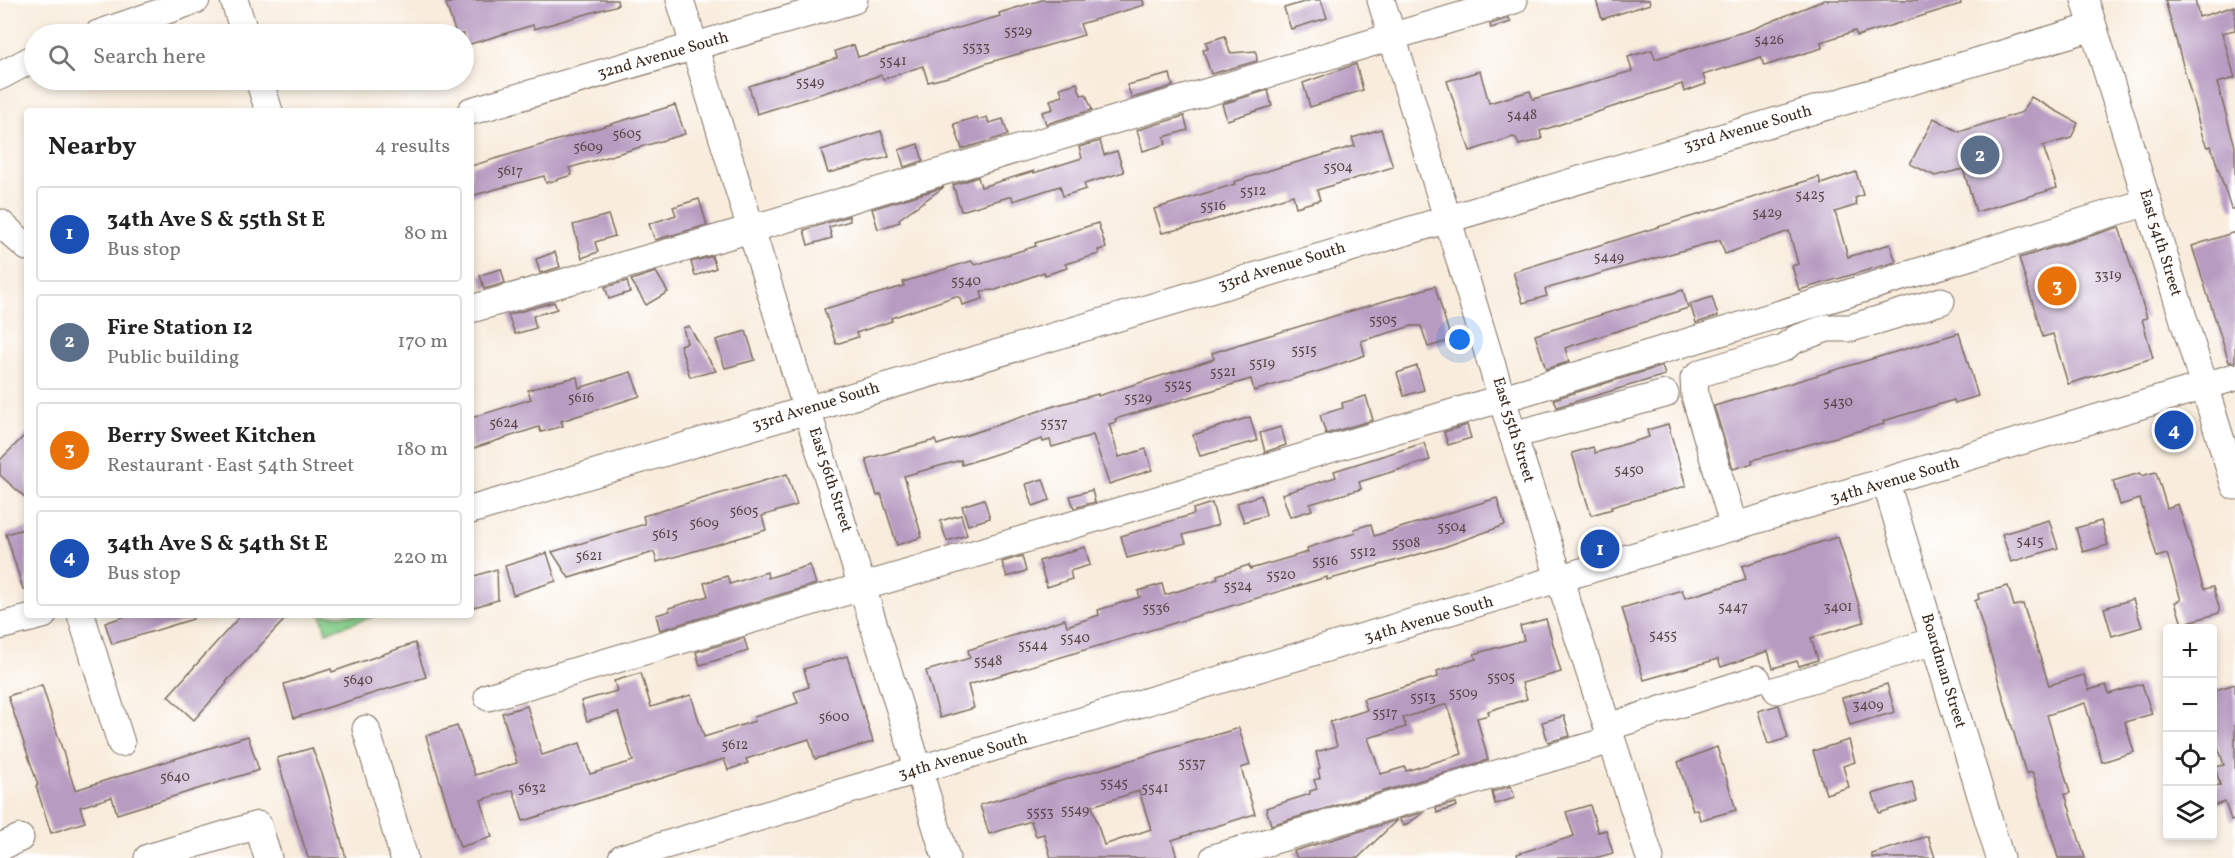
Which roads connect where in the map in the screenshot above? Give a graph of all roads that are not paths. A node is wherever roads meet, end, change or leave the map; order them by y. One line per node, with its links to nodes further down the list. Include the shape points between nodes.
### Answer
1 (196, 0): 8 (street)
2 (234, 0): 9 (street)
3 (680, 0): 12 (street, East 56th Street)
4 (854, 0): 12 (street, 32nd Avenue South)
5 (1381, 0): 11 (street, East 55th Street)
6 (1514, 0): 11 (street)
7 (2085, 0): 10 (street, East 54th Street)
8 (127, 24)
9 (242, 24)
10 (2093, 27): 18 (street, East 54th Street); 19 (street, 33rd Avenue South)
11 (1392, 35): 19 (street, East 55th Street); 21 (street)
12 (695, 47): 17 (street, 32nd Avenue South); 21 (street, East 56th Street)
13 (24, 63): 14 (street)
14 (0, 76)
15 (262, 90): 16 (street)
16 (268, 108)
17 (474, 110)
18 (2148, 202): 26 (street, East 54th Street); 28 (street)
19 (1449, 217): 28 (street, East 55th Street); 29 (street, 33rd Avenue South)
20 (0, 223): 22 (street)
21 (751, 229): 24 (street); 29 (street, East 56th Street)
22 (24, 244)
23 (1941, 301): 34 (street, via 1851,328 1827,328 1783,348 1701,373 1694,379 1695,396)
24 (474, 308)
25 (2235, 377): 26 (street, 34th Avenue South)
26 (2204, 387): 31 (street, 34th Avenue South); 32 (street, East 54th Street)
27 (1665, 394): 30 (street)
28 (1504, 398): 30 (street, East 55th Street); 36 (street)
29 (807, 409): 33 (street, 33rd Avenue South); 36 (street, East 56th Street)
30 (1514, 435): 35 (street, East 55th Street)
31 (1886, 483): 34 (street, 34th Avenue South); 40 (street, Boardman Street)
32 (2235, 486)
33 (474, 509)
34 (1734, 527): 35 (street, 34th Avenue South)
35 (1562, 580): 43 (street, East 55th Street); 45 (street, 34th Avenue South)
36 (863, 586): 41 (street); 45 (street, East 56th Street)
37 (31, 618): 39 (street)
38 (82, 618): 44 (street)
39 (0, 626)
40 (1934, 641): 43 (street, via 1767,685); 53 (street, Boardman Street)
41 (488, 697)
42 (366, 729): 48 (street)
43 (1609, 734): 51 (street); 52 (street, East 55th Street)
44 (121, 743)
45 (919, 770): 49 (street, 34th Avenue South); 50 (street, East 56th Street)
46 (148, 858): 47 (street, via 258,825)
47 (268, 858)
48 (404, 858)
49 (622, 858)
50 (946, 858)
51 (1214, 858)
52 (1650, 858)
53 (2000, 858)

